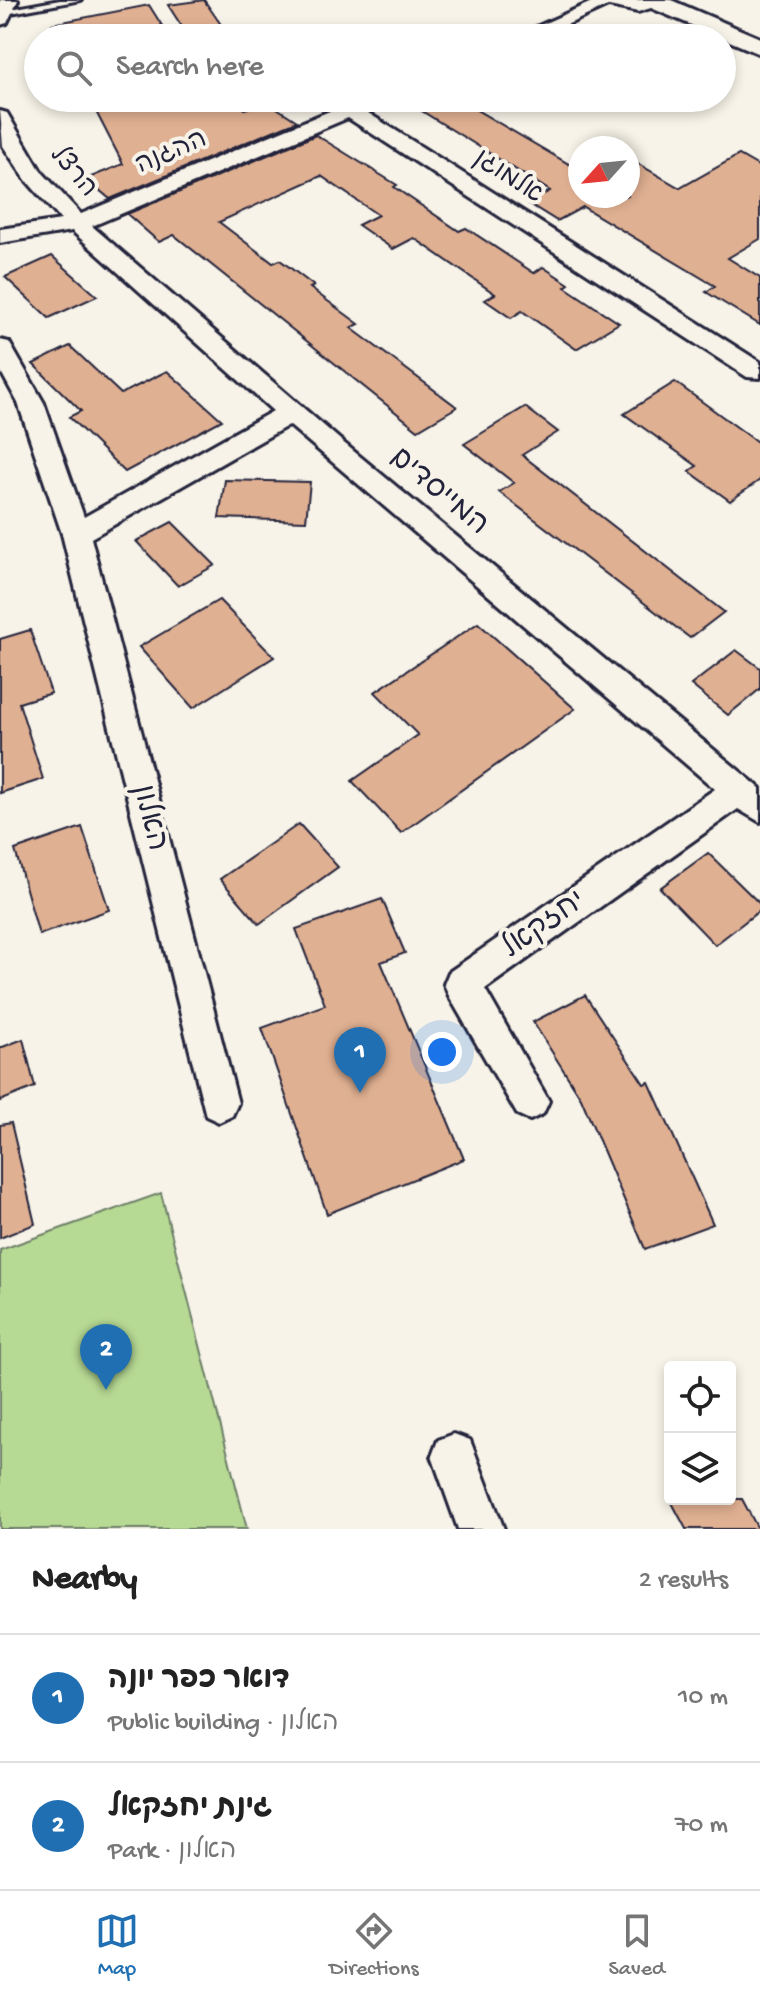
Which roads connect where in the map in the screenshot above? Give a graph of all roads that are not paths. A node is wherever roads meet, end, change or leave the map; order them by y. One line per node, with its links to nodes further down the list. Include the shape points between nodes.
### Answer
1 (76, 0): 4 (lane)
2 (612, 0): 3 (street, via 638,5); 5 (street)
3 (654, 0): 6 (street)
4 (4, 11)
5 (555, 24)
6 (708, 24)
7 (736, 36): 8 (street)
8 (760, 47)
9 (344, 112): 12 (street, ההגנה)
10 (352, 112): 15 (street, אלמוגן)
11 (0, 117): 12 (street, הרצל, via 26,163)
12 (77, 224): 13 (street, ההגנה); 16 (street, המייסדים)
13 (0, 236)
14 (0, 348): 17 (street, האלון, via 31,403)
15 (756, 371)
16 (290, 413): 17 (street); 18 (street, המייסדים)
17 (76, 534): 20 (street, האלון)
18 (750, 799): 19 (street, יחזקאל, via 462,984)
19 (530, 1101)
20 (219, 1103)
21 (454, 1456): 22 (street)
22 (481, 1529)

